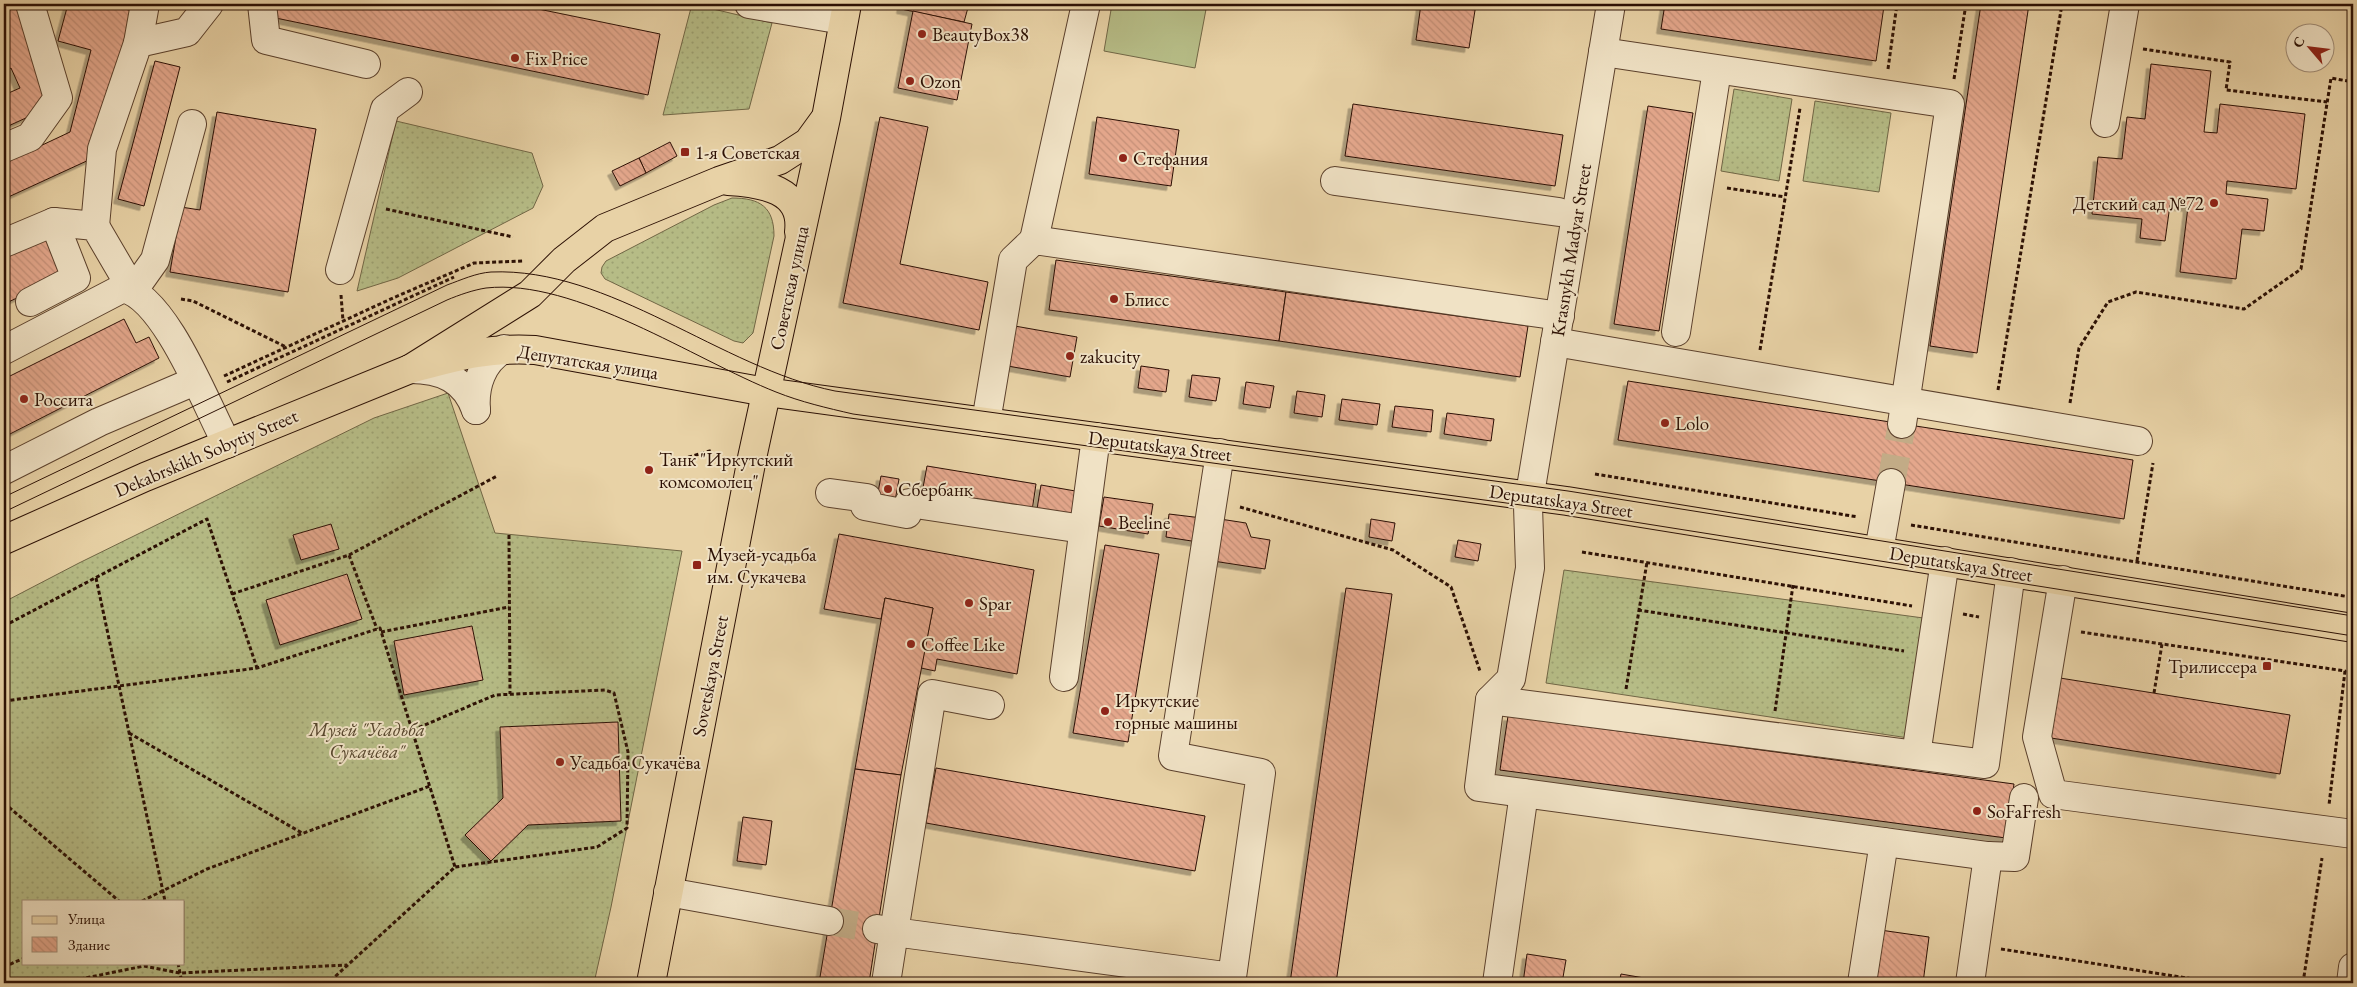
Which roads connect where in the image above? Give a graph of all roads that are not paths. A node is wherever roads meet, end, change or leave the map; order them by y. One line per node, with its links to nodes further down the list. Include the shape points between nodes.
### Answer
1 (30, 4): 18 (street, via 58,98 30,137)
2 (145, 4): 10 (street)
3 (209, 4): 10 (street, via 187,32)
4 (262, 4): 12 (street, via 266,40)
5 (749, 4): 9 (street)
6 (1086, 4): 24 (street)
7 (1611, 4): 11 (street, Krasnykh Madyar Street)
8 (2125, 4): 16 (street)
9 (845, 12): 15 (main road)
10 (138, 43): 23 (street, via 102,149)
11 (1603, 52): 13 (street); 30 (street, Krasnykh Madyar Street)
12 (366, 64)
13 (1716, 70): 31 (street); 37 (street, via 1950,104)
14 (408, 92): 27 (street, via 385,109)
15 (826, 118): 19 (main road, via 815,135 792,154); 26 (main road, Советская улица)
16 (2106, 123)
17 (192, 124): 28 (street, via 156,260)
18 (4, 148)
19 (719, 181): 26 (main road, via 760,185 788,197 800,220); 34 (main road, via 605,228 564,260 530,294)
20 (1335, 181): 21 (street)
21 (1559, 212)
22 (54, 222): 23 (street); 25 (street); 29 (street, via 76,278)
23 (95, 226): 28 (street)
24 (1034, 240): 30 (street); 38 (street, via 1013,260)
25 (4, 243)
26 (798, 244): 36 (main road, Советская улица)
27 (340, 270)
28 (134, 292): 33 (street, via 123,288); 35 (street, via 150,304 173,336)
29 (30, 302)
30 (1558, 329): 37 (street); 46 (street, Krasnykh Madyar Street)
31 (1676, 332)
32 (504, 349): 34 (main road, Депутатская улица, via 481,351); 34 (street, via 489,360 481,374 476,410 469,392 457,381 433,371); 36 (main road, Депутатская улица, via 535,350)
33 (4, 350)
34 (410, 369): 41 (main road, Dekabrskikh Sobytiy Street)
35 (197, 384): 41 (street); 43 (street, via 99,422)
36 (766, 392): 38 (main road, Deputatskaya Street); 63 (main road, Советская улица)
37 (1903, 413): 40 (street, via 1993,417)
38 (986, 422): 39 (main road, Deputatskaya Street)
39 (1096, 437): 42 (main road, Deputatskaya Street); 47 (street)
40 (2138, 441)
41 (227, 444): 48 (main road, Dekabrskikh Sobytiy Street)
42 (1220, 453): 46 (main road, Deputatskaya Street); 67 (street, via 1173,756 1261,773)
43 (4, 470)
44 (1891, 483): 49 (street)
45 (830, 493): 47 (street, via 867,498 865,506 907,514 909,503)
46 (1530, 496): 49 (main road, Deputatskaya Street); 55 (street, Krasnykh Madyar Street, via 1530,568 1511,680)
47 (1084, 529): 54 (street)
48 (4, 540)
49 (1879, 550): 50 (main road, Deputatskaya Street)
50 (1945, 561): 51 (main road, Deputatskaya Street); 57 (street)
51 (2011, 572): 52 (main road, Deputatskaya Street); 57 (street, via 1986,764)
52 (2063, 580): 53 (main road, Deputatskaya Street); 60 (street, via 2037,738 2053,794)
53 (2353, 628)
54 (1064, 677)
55 (1490, 700): 57 (street); 58 (street, via 1479,787)
56 (990, 704): 65 (street, via 932,694)
57 (1916, 755)
58 (1524, 793): 61 (street); 70 (street)
59 (2024, 798): 62 (street, via 2015,857)
60 (2353, 834)
61 (1884, 842): 62 (street); 71 (street)
62 (1988, 856): 72 (street)
63 (668, 892): 64 (street); 68 (main road)
64 (830, 921)
65 (886, 931): 67 (street); 69 (street)
66 (2353, 966): 73 (street)
67 (1232, 980)
68 (651, 983)
69 (886, 983)
70 (1496, 983)
71 (1862, 983)
72 (1970, 983)
73 (2351, 983)

